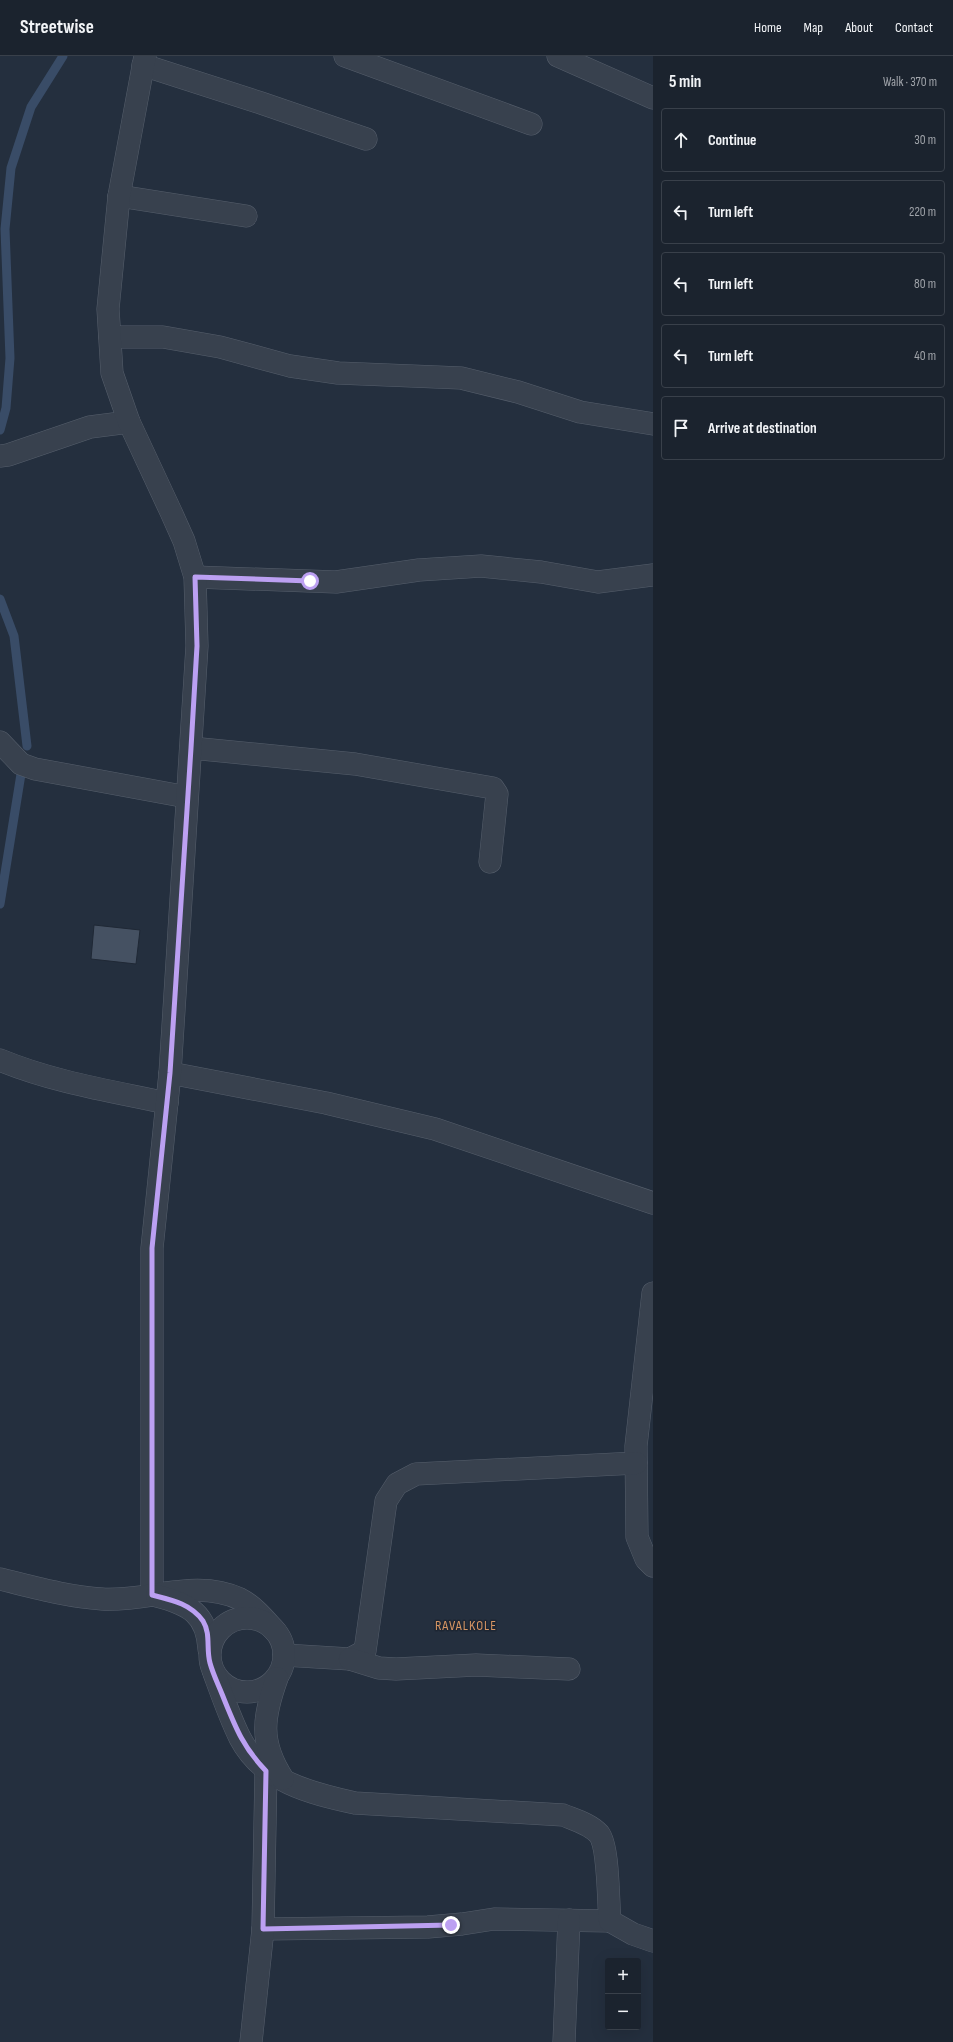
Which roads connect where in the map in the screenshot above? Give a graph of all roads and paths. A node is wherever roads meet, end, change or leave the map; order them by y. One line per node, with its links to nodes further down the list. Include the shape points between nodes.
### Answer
1 (345, 56): 5 (street)
2 (558, 56): 4 (street)
3 (144, 61): 6 (street); 7 (street)
4 (653, 98)
5 (531, 124)
6 (366, 139)
7 (119, 196): 8 (street); 9 (street, via 108,309)
8 (246, 216)
9 (110, 337): 10 (street, via 112,373); 11 (street, via 163,337 220,347 290,366 338,372 461,378 518,392 580,412)
10 (129, 422): 12 (street, via 90,427); 14 (street, via 184,541)
11 (653, 424)
12 (0, 456)
13 (653, 575): 14 (street, via 598,582 541,572 481,566 419,570 336,582)
14 (195, 577): 16 (street, via 197,646)
15 (0, 742): 17 (street, via 21,764 35,769)
16 (191, 748): 17 (street); 18 (street, via 355,764 493,788 496,794)
17 (187, 797): 20 (street)
18 (490, 862)
19 (0, 1060): 21 (street, via 63,1081)
20 (170, 1073): 21 (street); 22 (street, via 326,1103 435,1129)
21 (167, 1103): 27 (street, via 152,1248)
22 (653, 1203)
23 (653, 1293): 24 (street)
24 (636, 1463): 25 (street, via 637,1537 646,1559); 31 (street, via 416,1474 397,1484 386,1502 365,1651)
25 (653, 1566)
26 (0, 1579): 27 (street, via 101,1600 130,1600)
27 (152, 1595): 28 (street, via 194,1590 240,1599); 29 (street, via 177,1601 192,1609 203,1622 208,1634)
28 (276, 1632): 29 (street, via 256,1619 232,1620 221,1627); 30 (street, via 282,1643)
29 (209, 1649): 33 (street)
30 (284, 1655): 31 (street); 34 (street)
31 (350, 1659): 32 (street, via 379,1668 396,1669 476,1665)
32 (569, 1669)
33 (214, 1673): 34 (street, via 221,1683 232,1690 244,1693 268,1686); 35 (street, via 240,1738)
34 (277, 1678): 36 (street, via 266,1718 266,1736 272,1762)
35 (266, 1771): 36 (street); 39 (street)
36 (286, 1783): 38 (street, via 322,1796 355,1803 563,1815 584,1824 599,1835 606,1858)
37 (568, 1920): 38 (street); 39 (street, via 494,1919 428,1927); 42 (street)
38 (610, 1921): 40 (street, via 633,1934)
39 (263, 1929): 41 (street)
40 (653, 1941)
41 (251, 2042)
42 (564, 2042)

